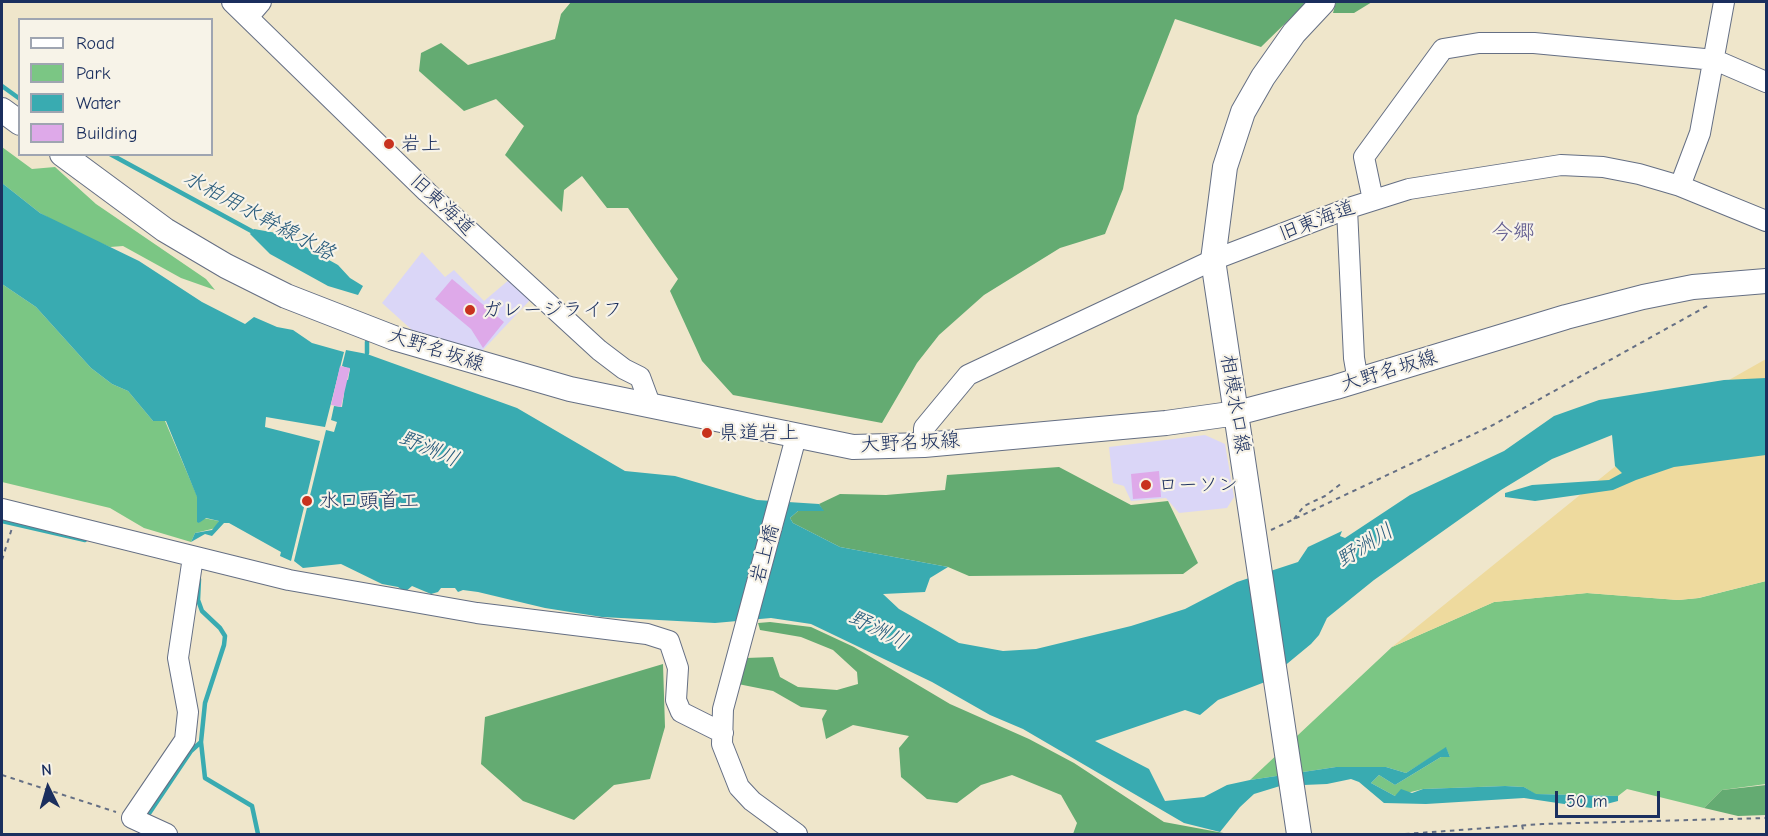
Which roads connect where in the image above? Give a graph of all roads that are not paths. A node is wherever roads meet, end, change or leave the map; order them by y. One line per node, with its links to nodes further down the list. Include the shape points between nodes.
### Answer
1 (232, 2): 5 (street, 旧東海道)
2 (261, 2): 5 (street)
3 (1323, 2): 15 (main road, 相模水口線, via 1294,33 1243,112 1225,167)
4 (1724, 2): 6 (street)
5 (248, 17): 18 (street, 旧東海道, via 427,192 599,350 640,377)
6 (1715, 60): 7 (street); 11 (street, via 1700,133); 12 (street, via 1534,43 1479,43 1443,49 1364,157)
7 (1767, 82)
8 (2, 110): 9 (main road)
9 (18, 122)
10 (65, 156): 18 (main road, 大野名坂線, via 165,230 286,296 394,338 482,365 570,389)
11 (1680, 186): 12 (street, 旧東海道, via 1603,167 1561,165 1409,189); 14 (street, 旧東海道)
12 (1373, 200): 13 (street, 旧東海道)
13 (1347, 209): 15 (street, 旧東海道); 17 (street)
14 (1767, 221)
15 (1213, 260): 19 (main road, 相模水口線); 21 (street, 旧東海道, via 968,375 924,428)
16 (1767, 281): 17 (main road, 大野名坂線, via 1693,287 1632,300)
17 (1358, 381): 19 (main road, 大野名坂線)
18 (650, 404): 20 (main road, 大野名坂線)
19 (1237, 413): 21 (main road, 大野名坂線); 25 (main road, 相模水口線)
20 (796, 436): 21 (main road, 大野名坂線, via 853,447); 24 (street, 岩上橋, via 723,709)
21 (924, 445)
22 (2, 509): 23 (street)
23 (193, 557): 24 (street, via 385,597 647,634 669,641 678,668 676,700 681,712); 26 (street, via 178,658 188,712 185,740 132,818)
24 (723, 733): 27 (street, 岩上橋, via 722,744 739,787)
25 (1299, 831)
26 (167, 834)
27 (797, 834)

